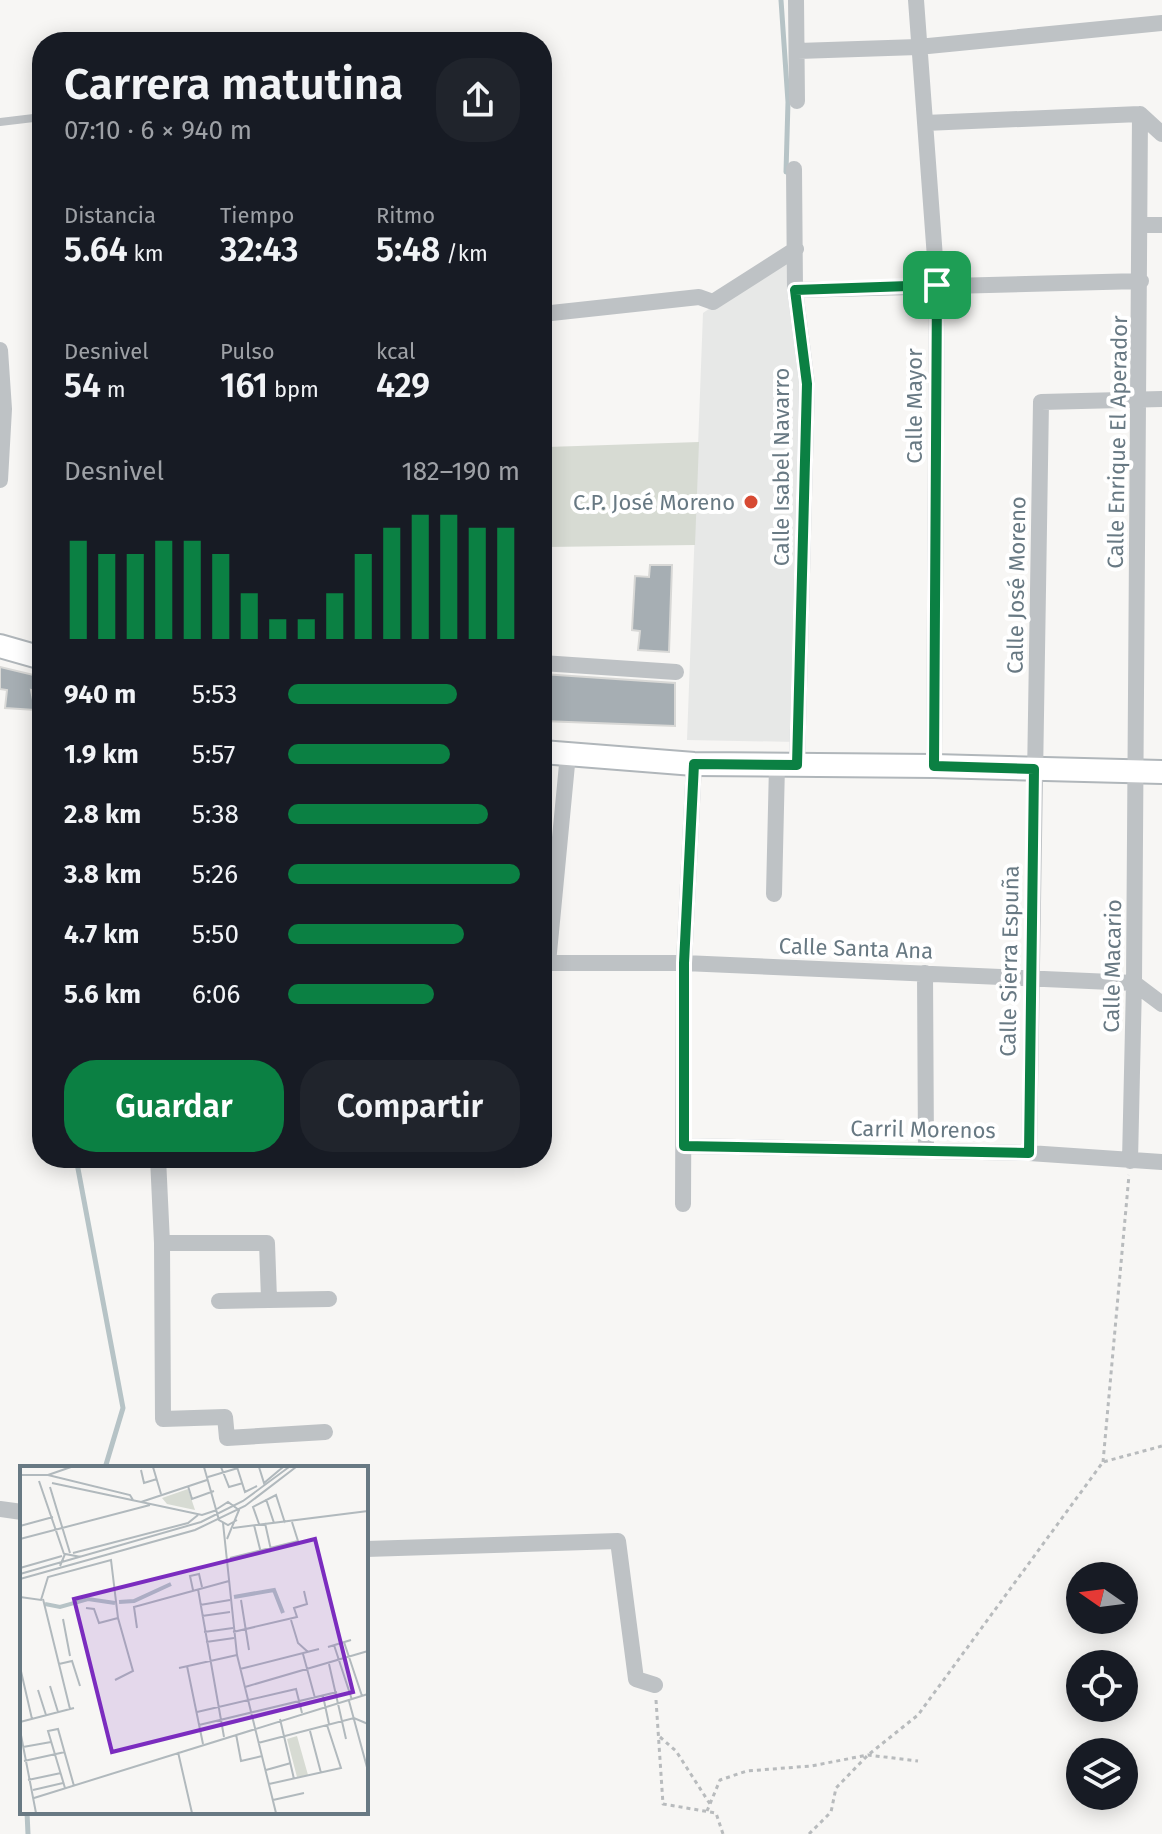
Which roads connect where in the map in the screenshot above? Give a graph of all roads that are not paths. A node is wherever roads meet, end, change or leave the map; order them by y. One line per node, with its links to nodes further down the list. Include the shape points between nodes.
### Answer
1 (796, 0): 6 (street)
2 (916, 0): 5 (street, Calle Mayor)
3 (1162, 23): 4 (street); 5 (street)
4 (1162, 38)
5 (918, 47): 6 (street); 11 (street, Calle Mayor)
6 (798, 51): 7 (street)
7 (797, 101)
8 (1140, 114): 11 (street); 12 (street); 14 (street, Calle Enrique El Aperador)
9 (32, 118): 10 (lane)
10 (0, 122)
11 (925, 123): 18 (street, Calle Mayor)
12 (1162, 134)
13 (794, 169): 16 (street, Calle Isabel Navarro)
14 (1140, 225): 15 (street); 17 (street, Calle Enrique El Aperador)
15 (1162, 225)
16 (796, 249): 19 (street, Calle Isabel Navarro); 20 (street, via 713,302 699,297)
17 (1141, 281): 18 (street); 23 (street, Calle Enrique El Aperador)
18 (937, 285): 19 (street); 34 (street, Calle Mayor)
19 (795, 290): 33 (street, Calle Isabel Navarro, via 807,384)
20 (552, 313)
21 (0, 350): 24 (street)
22 (1162, 399): 23 (street)
23 (1139, 400): 35 (street, Calle José Moreno, via 1041,402); 36 (street, Calle Enrique El Aperador)
24 (2, 409): 25 (street)
25 (0, 480)
26 (0, 646): 27 (main road)
27 (32, 655)
28 (552, 664): 29 (street)
29 (676, 672)
30 (552, 753): 31 (main road)
31 (568, 754): 32 (main road); 39 (street)
32 (694, 764): 33 (main road); 41 (street)
33 (787, 765): 34 (main road); 38 (street, Calle Isabel Navarro)
34 (934, 766): 35 (main road)
35 (1034, 769): 36 (main road); 43 (street, Calle Sierra Espuña)
36 (1135, 771): 37 (main road); 44 (street, Calle Macario)
37 (1162, 772)
38 (774, 894)
39 (552, 899)
40 (552, 963): 41 (street, Calle Santa Ana)
41 (684, 963): 42 (street, Calle Santa Ana); 46 (street)
42 (925, 973): 43 (street, Calle Santa Ana); 47 (street)
43 (1036, 978): 44 (street, Calle Santa Ana); 48 (street, Calle Sierra Espuña)
44 (1134, 983): 45 (street); 49 (street, Calle Macario)
45 (1162, 1004)
46 (684, 1146): 47 (street, Carril Morenos); 52 (street)
47 (926, 1151): 48 (street, Carril Morenos)
48 (1029, 1153): 49 (street, Carril Morenos)
49 (1130, 1161): 50 (street, Carril Morenos)
50 (1162, 1162)
51 (158, 1168): 53 (street)
52 (683, 1204)
53 (162, 1243): 54 (street, via 267,1243); 57 (street, via 163,1419 225,1417 227,1438)
54 (269, 1299): 55 (street); 56 (street)
55 (329, 1299)
56 (219, 1301)
57 (325, 1432)
58 (0, 1509): 59 (street)
59 (20, 1512)
60 (368, 1549): 61 (street, via 618,1541 636,1679)
61 (655, 1685)

